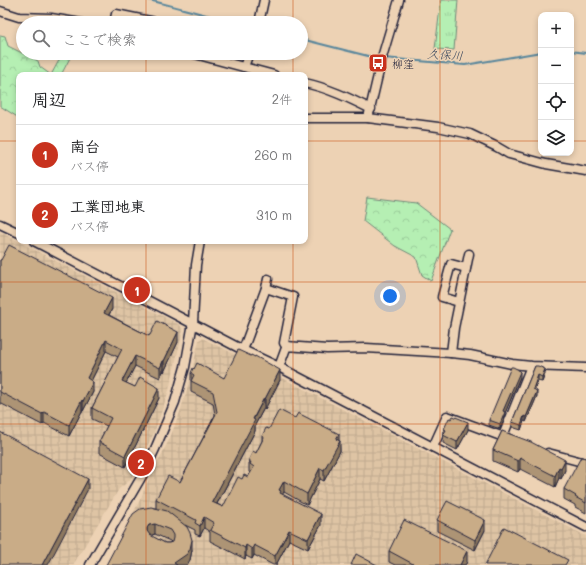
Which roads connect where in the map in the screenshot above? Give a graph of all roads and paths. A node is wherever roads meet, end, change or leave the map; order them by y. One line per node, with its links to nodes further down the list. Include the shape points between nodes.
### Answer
1 (264, 0): 7 (street)
2 (399, 0): 13 (street, via 382,58)
3 (0, 11): 4 (street)
4 (16, 16)
5 (116, 16): 6 (street)
6 (126, 16)
7 (261, 16)
8 (218, 60): 10 (street)
9 (246, 60): 10 (street)
10 (244, 67): 11 (street)
11 (260, 72)
12 (308, 83): 13 (street, via 343,95)
13 (371, 109): 15 (street)
14 (308, 118): 15 (street)
15 (368, 118): 16 (street, via 470,134 509,154)
16 (586, 171)
17 (0, 224): 18 (street)
18 (16, 232)
19 (40, 244): 26 (street)
20 (200, 244): 26 (street)
21 (469, 254): 22 (street)
22 (466, 268): 25 (street); 25 (street, via 451,264 442,297)
23 (268, 279): 24 (street)
24 (266, 288): 27 (street, via 293,297 284,343); 28 (street)
25 (459, 302): 29 (street)
26 (192, 323): 28 (street); 39 (street, via 182,381 170,416 142,476)
27 (286, 346): 29 (street); 31 (street)
28 (243, 350): 31 (street)
29 (451, 353): 30 (street)
30 (531, 366): 32 (street); 33 (street)
31 (279, 367): 35 (street)
32 (586, 368)
33 (502, 436): 34 (street); 35 (street, via 447,416)
34 (517, 442)
35 (433, 447): 38 (street)
36 (539, 449): 37 (street)
37 (586, 462)
38 (586, 527)
39 (90, 565)

